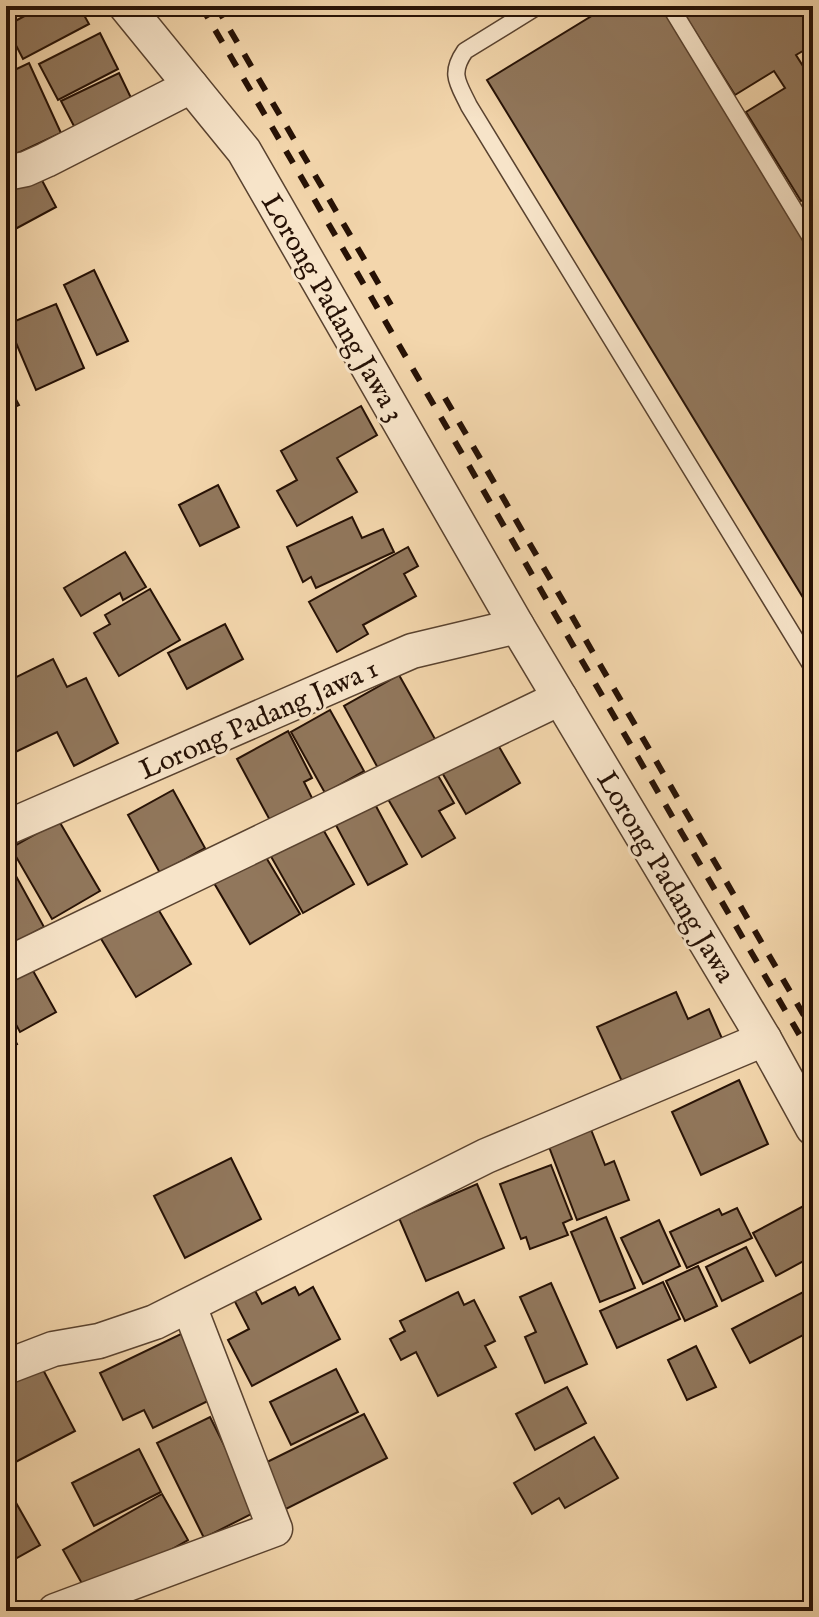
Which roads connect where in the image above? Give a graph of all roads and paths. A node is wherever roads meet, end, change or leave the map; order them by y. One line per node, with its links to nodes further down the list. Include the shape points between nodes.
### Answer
1 (126, 6): 4 (street, Lorong Padang Jawa 3)
2 (538, 6): 8 (lane, via 465,51 455,77)
3 (670, 6): 6 (lane)
4 (191, 86): 5 (street, via 46,160); 7 (street, Lorong Padang Jawa 3, via 244,151)
5 (6, 173)
6 (813, 241)
7 (517, 626): 9 (street, Lorong Padang Jawa); 10 (street, Lorong Padang Jawa 1, via 412,651)
8 (813, 668)
9 (560, 698): 11 (street); 12 (street, Lorong Padang Jawa)
10 (6, 828)
11 (6, 965)
12 (764, 1039): 13 (street, Lorong Padang Jawa); 14 (street, via 486,1156)
13 (813, 1128)
14 (189, 1306): 15 (street, via 122,1335 53,1349); 16 (street, via 275,1529)
15 (6, 1367)
16 (55, 1611)

